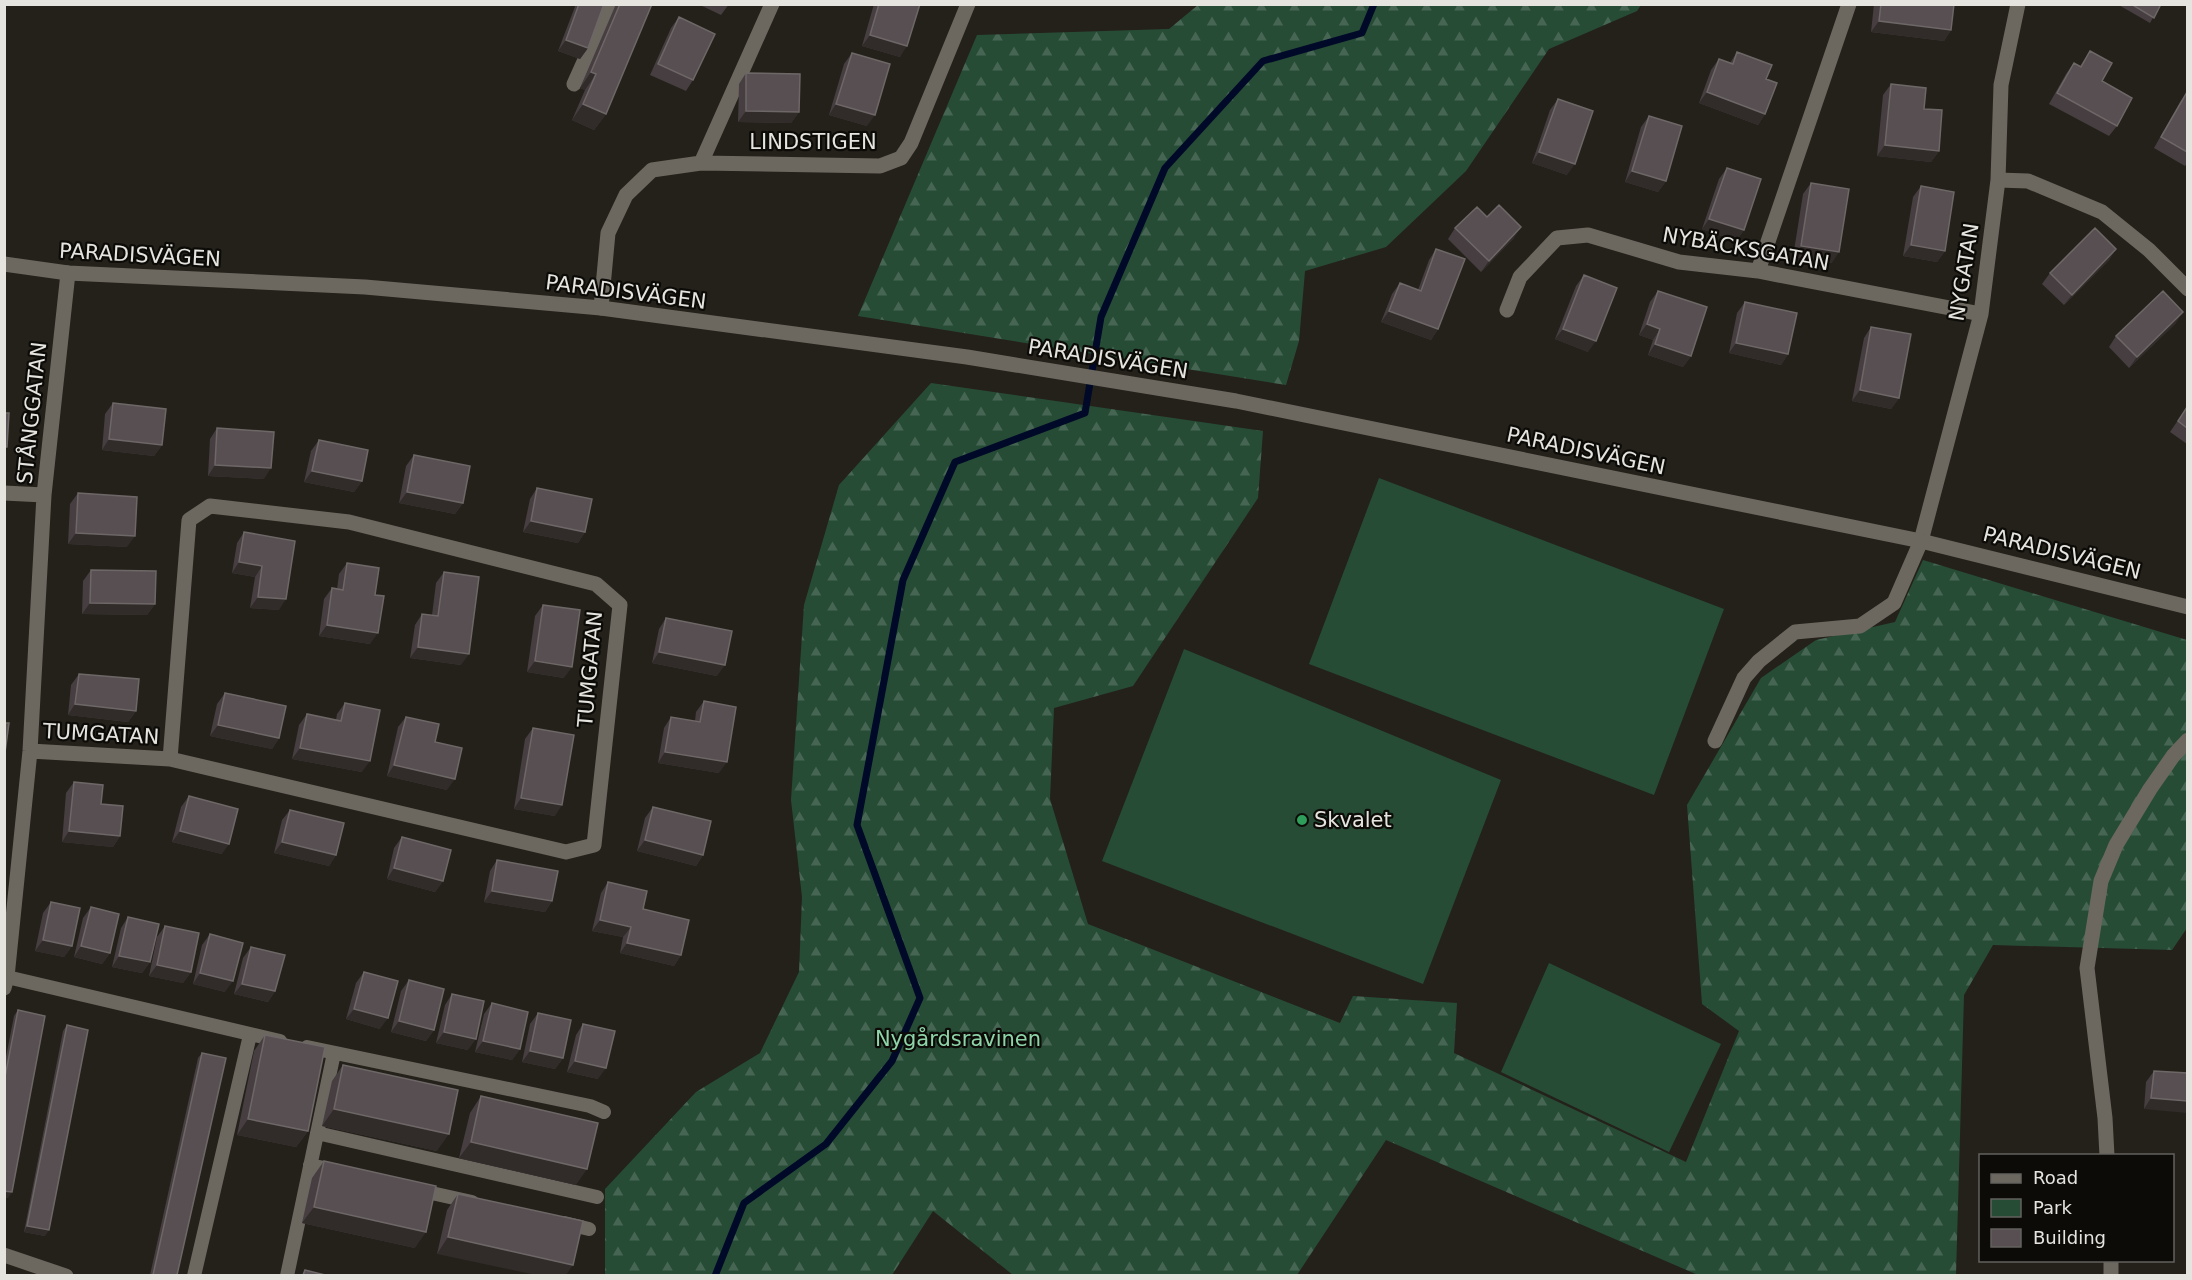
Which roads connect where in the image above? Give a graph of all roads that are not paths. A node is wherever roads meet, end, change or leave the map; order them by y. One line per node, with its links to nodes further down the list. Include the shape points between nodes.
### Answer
1 (610, 4): 6 (street)
2 (772, 4): 7 (street, LINDSTIGEN)
3 (968, 4): 7 (street, LINDSTIGEN, via 911,143 900,158 880,166)
4 (1849, 4): 10 (street)
5 (2018, 4): 8 (street, NYGATAN, via 2001,85)
6 (574, 84)
7 (701, 163): 13 (street, LINDSTIGEN, via 652,170 626,195 608,233)
8 (1998, 180): 12 (street, via 2028,181 2102,212 2149,250); 15 (street, NYGATAN)
9 (4, 264): 11 (street, PARADISVÄGEN)
10 (1758, 271): 14 (street, NYBÄCKSGATAN, via 1679,262 1588,235 1557,238 1520,277); 15 (street, NYBÄCKSGATAN)
11 (68, 273): 13 (street, PARADISVÄGEN, via 364,287); 17 (street, STÅNGGATAN)
12 (2187, 289)
13 (601, 308): 18 (street, PARADISVÄGEN, via 967,357 1236,400)
14 (1507, 310)
15 (1981, 314): 18 (street, NYGATAN)
16 (4, 493): 17 (street)
17 (44, 495): 22 (street, STÅNGGATAN)
18 (1921, 541): 19 (street, PARADISVÄGEN); 21 (street, NYGATAN, via 1894,603 1860,626 1795,632 1760,661 1744,678)
19 (2187, 607)
20 (2187, 740): 29 (street, via 2150,789 2116,845 2101,881 2087,968)
21 (1715, 741)
22 (30, 751): 23 (street, TUMGATAN); 24 (street, STÅNGGATAN)
23 (170, 759): 23 (street, TUMGATAN, via 189,520 210,506 349,522 596,584 620,605 594,845 566,852)
24 (6, 982): 25 (lane)
25 (250, 1035): 26 (lane); 39 (lane)
26 (334, 1053): 27 (lane); 28 (lane)
27 (604, 1112)
28 (317, 1132): 30 (lane); 33 (lane)
29 (2107, 1154)
30 (310, 1165): 31 (lane); 40 (lane)
31 (357, 1176)
32 (403, 1186): 34 (lane)
33 (597, 1197)
34 (485, 1205)
35 (554, 1221): 36 (lane)
36 (589, 1229)
37 (5, 1258): 38 (street)
38 (66, 1275)
39 (194, 1275)
40 (287, 1275)

